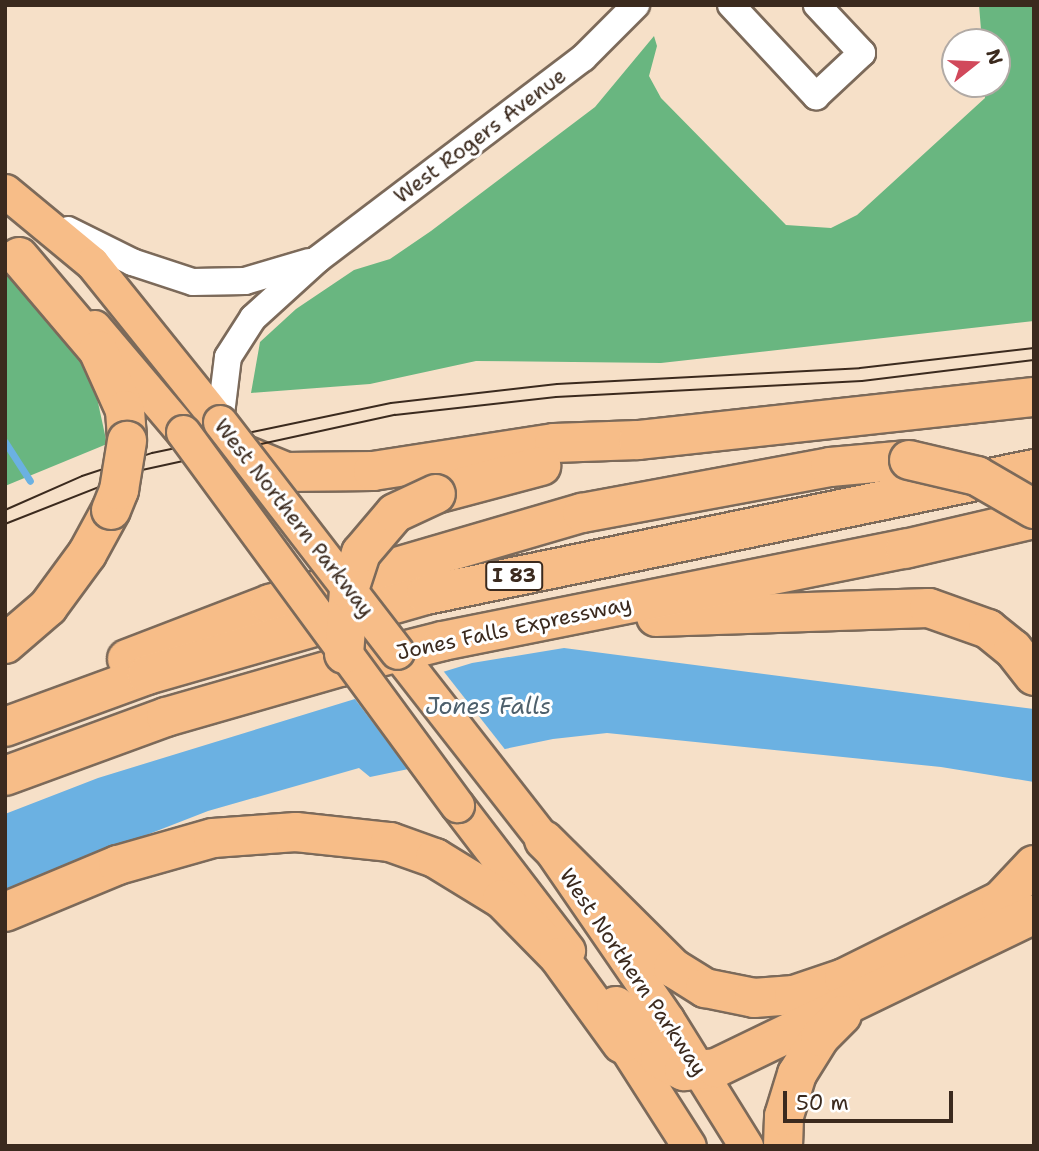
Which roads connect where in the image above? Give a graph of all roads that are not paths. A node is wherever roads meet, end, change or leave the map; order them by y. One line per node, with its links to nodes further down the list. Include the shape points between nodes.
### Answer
1 (636, 5): 6 (street, West Rogers Avenue, via 583,58)
2 (731, 5): 3 (street, via 816,96 862,53)
3 (817, 5)
4 (14, 197): 6 (street, West Rogers Avenue, via 92,243 193,282 245,281); 8 (main road, West Northern Parkway, via 92,263)
5 (12, 250): 16 (highway, bridge, via 98,350 125,410 127,437 119,490 111,510 55,598); 17 (main road, West Northern Parkway, bridge, via 90,323 183,432)
6 (318, 259): 8 (street, West Rogers Avenue, via 253,318 233,346 223,375)
7 (1034, 397): 11 (highway, via 638,440)
8 (220, 422): 9 (main road, West Northern Parkway, bridge)
9 (245, 455): 11 (highway, via 286,471); 14 (main road, West Northern Parkway, bridge)
10 (1034, 469): 20 (highway, I 83, via 413,599 147,675)
11 (433, 479): 14 (highway, bridge, via 378,529 361,553)
12 (1034, 509): 19 (highway, bridge, via 976,476 909,460 830,467 582,513 309,592 148,649)
13 (1034, 519): 15 (highway, Jones Falls Expressway / I 83)
14 (349, 590): 17 (highway, bridge); 22 (main road, West Northern Parkway, bridge)
15 (549, 619): 18 (highway, via 929,608 988,629 1013,649); 21 (highway, Jones Falls Expressway / I 83, via 443,641 248,693)
16 (5, 644)
17 (344, 654): 26 (main road, West Northern Parkway, bridge)
18 (1034, 675)
19 (5, 718)
20 (5, 727)
21 (5, 776)
22 (544, 841): 23 (highway, via 673,968 705,988 754,998 793,995 845,978 1000,900); 29 (main road, West Northern Parkway)
23 (1034, 865)
24 (5, 912): 28 (highway, via 118,865 213,838 296,832 390,842 436,858 502,899 559,957)
25 (1034, 914): 27 (highway)
26 (560, 937): 28 (main road, West Northern Parkway); 29 (highway, via 660,1059 684,1072)
27 (860, 999): 29 (highway, via 726,1063); 32 (highway, via 820,1037 797,1074 784,1116)
28 (622, 1044): 30 (main road, West Northern Parkway)
29 (701, 1070): 31 (main road, West Northern Parkway)
30 (689, 1146)
31 (746, 1146)
32 (783, 1146)

